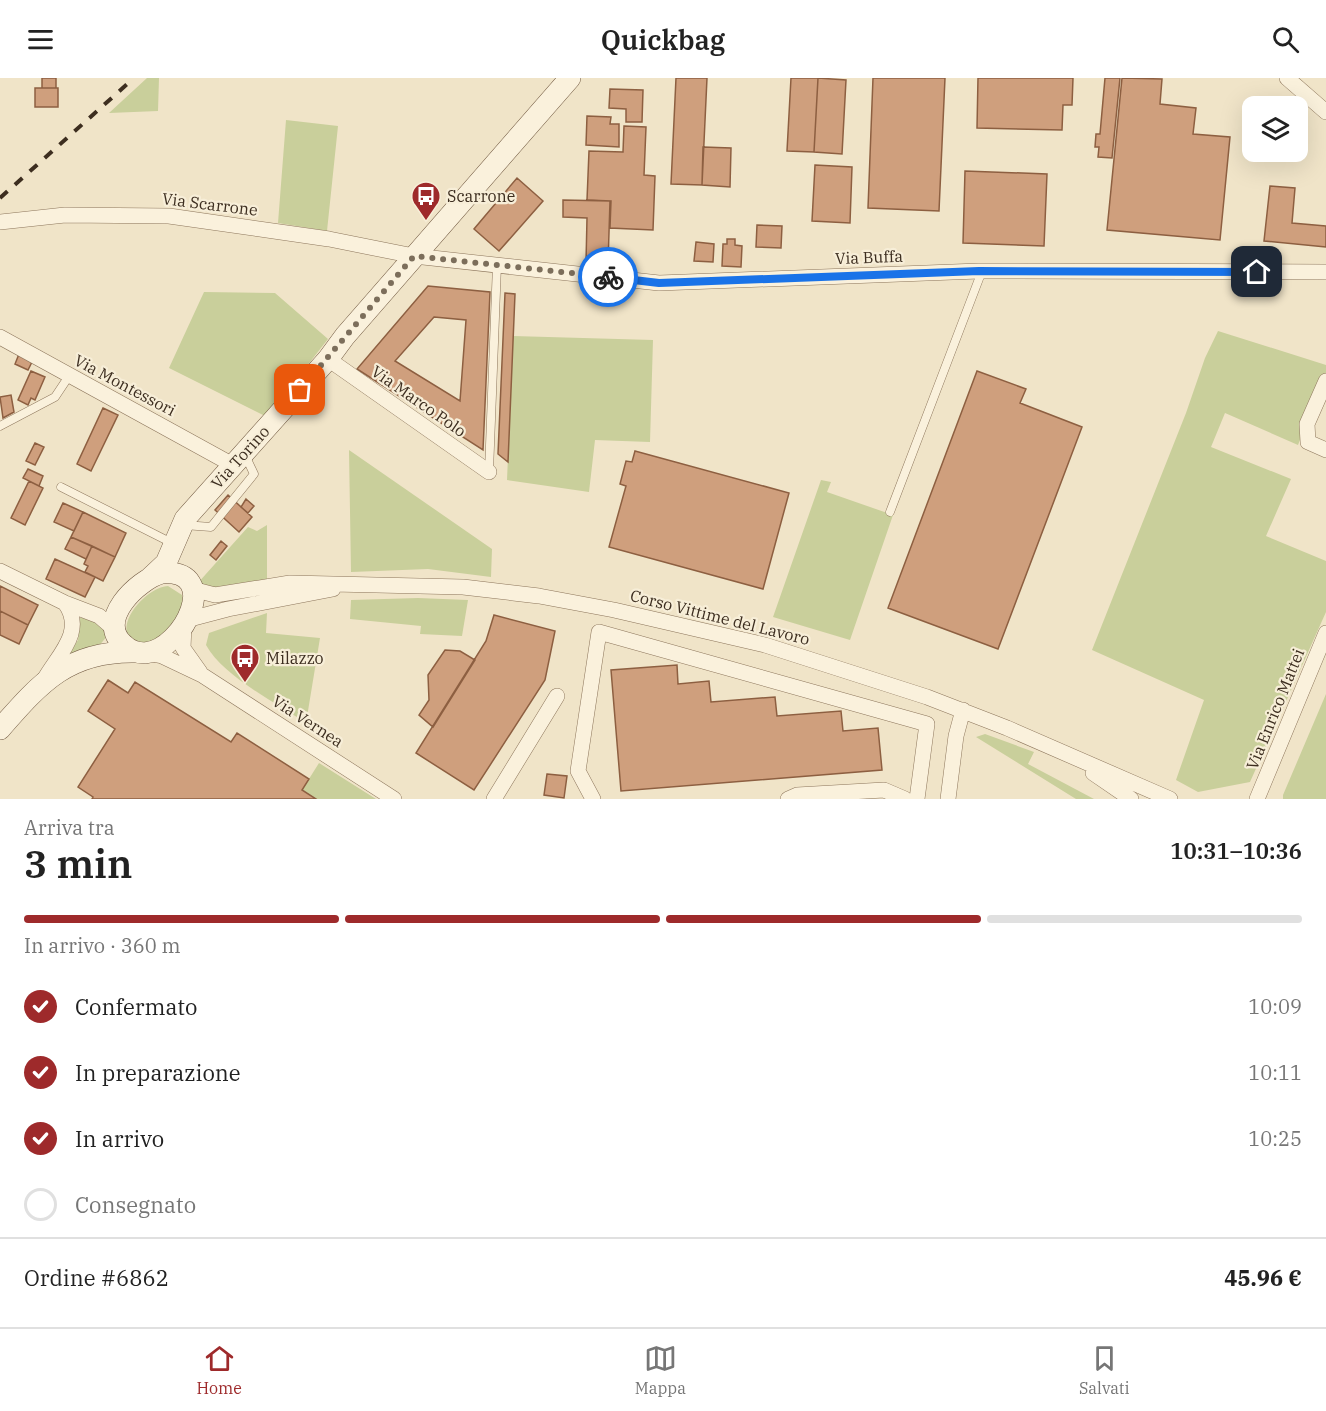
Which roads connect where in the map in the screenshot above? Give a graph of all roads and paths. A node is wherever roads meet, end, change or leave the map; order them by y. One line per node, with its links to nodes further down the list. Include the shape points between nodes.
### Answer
1 (570, 78): 6 (main road, Via Torino)
2 (1287, 78): 3 (street)
3 (1304, 83): 4 (street)
4 (1326, 112)
5 (0, 222): 6 (street, Via Scarrone, via 65,215 169,216 329,239)
6 (414, 256): 7 (street, Via Buffa); 11 (main road, Via Torino)
7 (497, 265): 8 (street, Via Buffa, via 659,283); 17 (lane)
8 (982, 271): 9 (street, Via Buffa); 19 (lane)
9 (1326, 272)
10 (0, 337): 12 (street, Via Montessori)
11 (328, 359): 16 (main road, Via Torino); 17 (street, Via Marco Polo)
12 (69, 376): 14 (lane, via 55,397); 16 (street, Via Montessori, via 216,453)
13 (1326, 381): 15 (street, via 1307,424 1308,442)
14 (0, 426)
15 (1326, 450)
16 (238, 458): 20 (main road, Via Torino)
17 (489, 472)
18 (61, 487): 20 (lane)
19 (890, 512)
20 (178, 539): 22 (main road, Via Torino, via 165,563); 23 (main road)
21 (0, 571): 25 (street)
22 (150, 578): 23 (main road, via 168,572); 26 (main road)
23 (188, 584): 24 (street, via 215,595 290,584); 28 (main road, via 195,601)
24 (353, 585): 28 (street, via 228,609); 36 (street, Corso Vittime del Lavoro, via 463,587 614,610 765,645)
25 (65, 603): 27 (street); 34 (street, via 73,618 71,638)
26 (123, 603): 27 (street); 29 (main road, via 117,612)
27 (83, 608): 29 (street)
28 (187, 623): 31 (main road, via 160,646); 33 (street, via 183,648)
29 (115, 631): 31 (main road, via 125,647); 32 (main road)
30 (1326, 633): 48 (street, Via Enrico Mattei)
31 (141, 652): 32 (main road); 33 (street, via 162,656)
32 (91, 657): 34 (main road)
33 (202, 675): 39 (street, Via Vernea)
34 (43, 681): 37 (main road)
35 (558, 696): 40 (street)
36 (963, 710): 38 (street, Corso Vittime del Lavoro); 45 (street)
37 (0, 729)
38 (1063, 752): 46 (street, Corso Vittime del Lavoro); 47 (street, Corso Vittime del Lavoro)
39 (394, 799)
40 (494, 799)
41 (593, 799): 44 (street, via 578,771 599,632 927,724)
42 (788, 799): 43 (street, via 797,795 884,790)
43 (904, 799)
44 (916, 799)
45 (948, 799)
46 (1131, 799)
47 (1170, 799)
48 (1257, 799)

